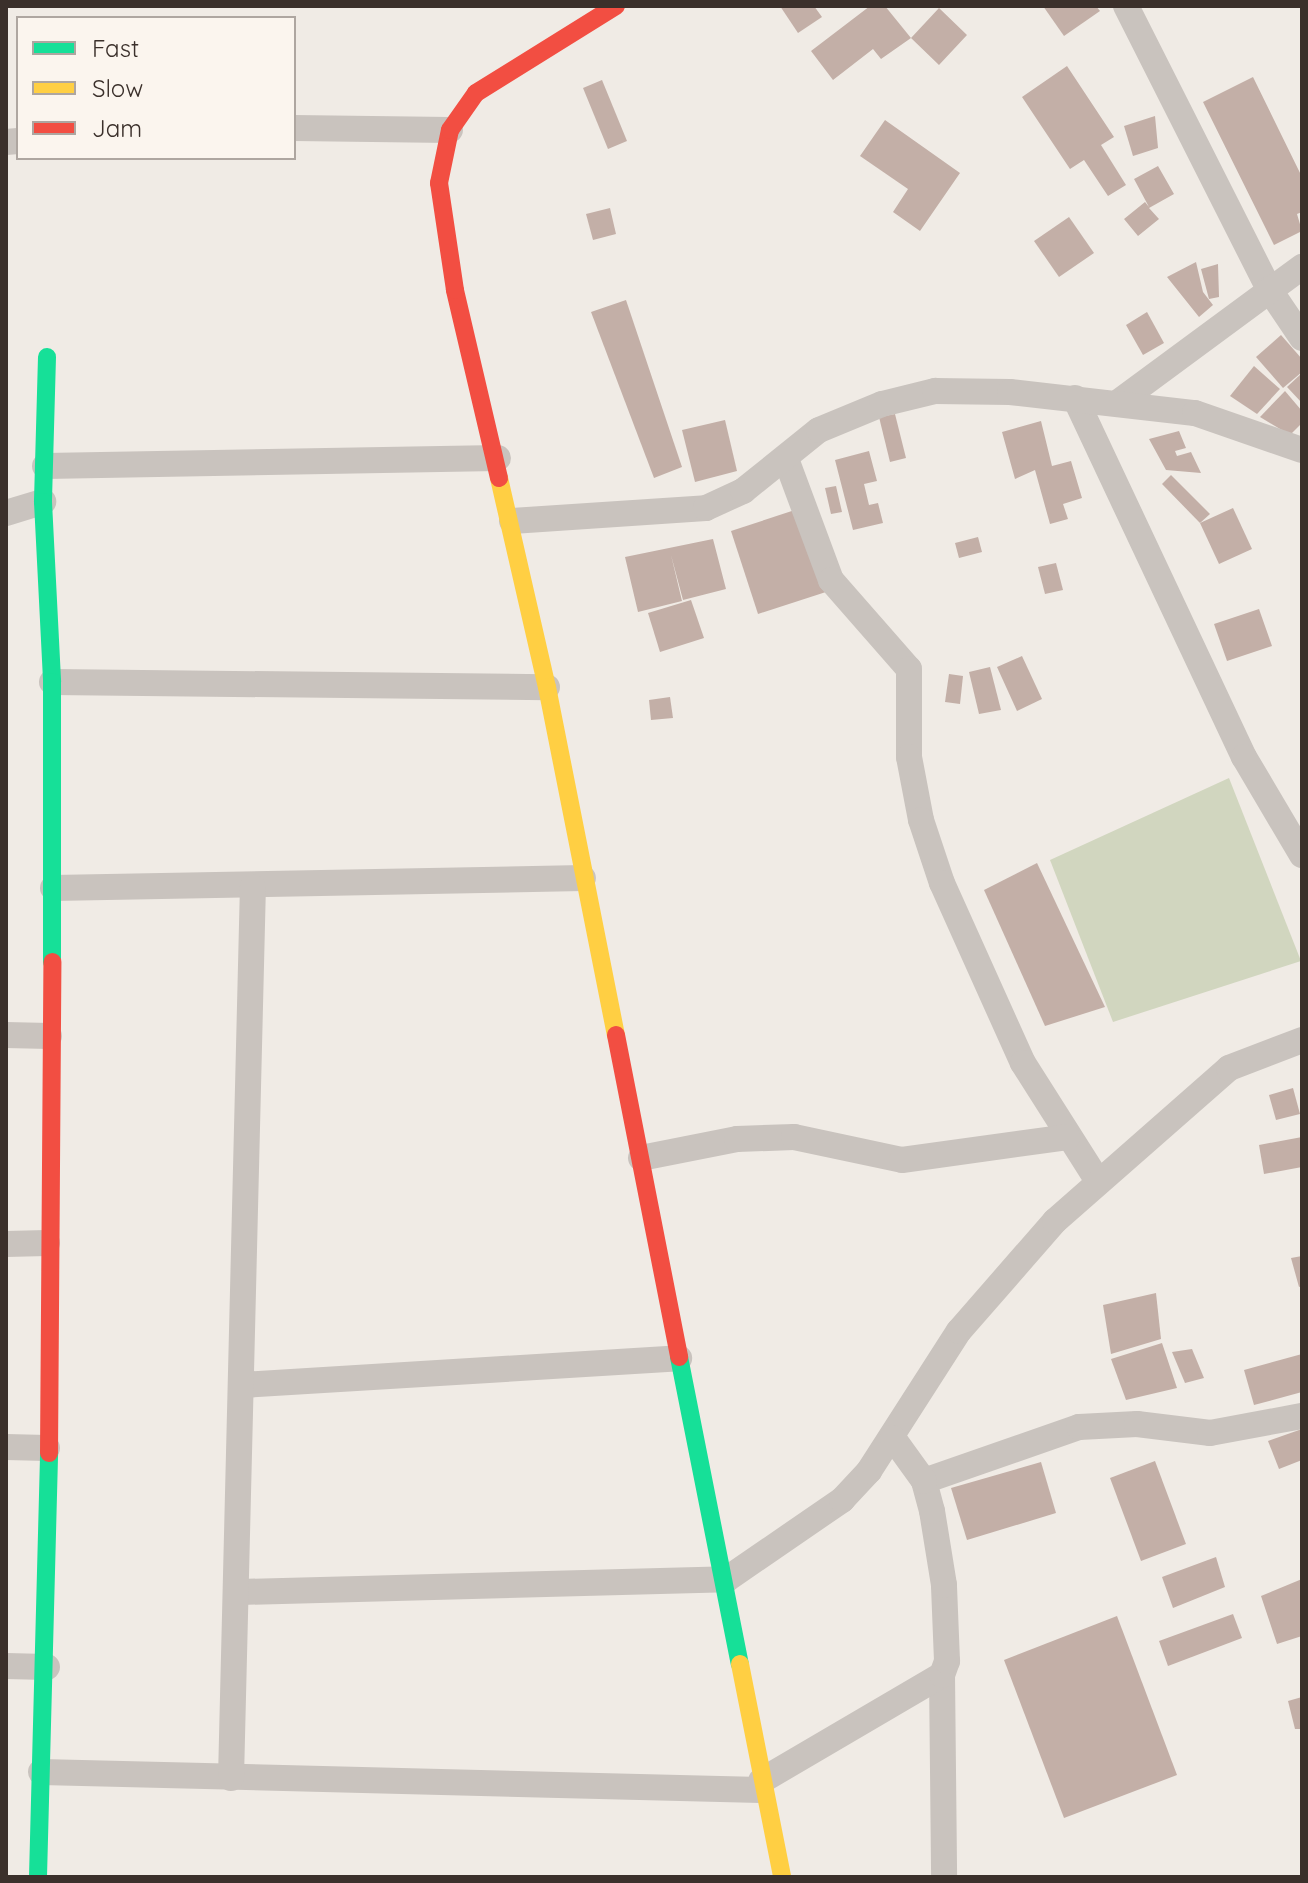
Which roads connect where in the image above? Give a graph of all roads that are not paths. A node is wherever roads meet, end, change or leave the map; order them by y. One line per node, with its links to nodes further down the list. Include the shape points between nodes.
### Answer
1 (616, 6): 4 (street, via 476,93)
2 (1126, 6): 6 (street)
3 (296, 128): 4 (street)
4 (450, 130): 12 (street, via 439,183 455,290)
5 (1302, 267): 6 (street)
6 (1269, 289): 7 (street); 10 (street)
7 (1302, 338)
8 (47, 357): 14 (street)
9 (1075, 398): 10 (street); 13 (street, via 935,391 882,404 819,430); 20 (street, via 1244,757)
10 (1120, 401): 11 (street, via 1195,413)
11 (1302, 450)
12 (498, 458): 14 (street); 17 (street)
13 (786, 459): 17 (street, via 743,491 706,508); 27 (street, via 831,580 909,669 909,757 921,820 942,883 994,1007)
14 (45, 466): 15 (street)
15 (43, 502): 16 (street); 18 (street)
16 (6, 513)
17 (512, 521): 19 (street)
18 (52, 682): 19 (street); 23 (street)
19 (547, 687): 21 (street)
20 (1302, 855)
21 (583, 878): 22 (street); 28 (street)
22 (253, 887): 23 (street); 33 (street)
23 (53, 888): 25 (street)
24 (6, 1035): 25 (street)
25 (49, 1036): 30 (street)
26 (1302, 1040): 29 (street, via 1229,1068)
27 (1067, 1137): 28 (street, via 902,1160 794,1137 737,1139); 29 (street)
28 (641, 1158): 32 (street)
29 (1098, 1181): 35 (street, via 1005,1275 959,1331)
30 (47, 1243): 31 (street); 37 (street)
31 (6, 1244)
32 (679, 1358): 33 (street); 39 (street)
33 (242, 1385): 40 (street)
34 (1302, 1416): 38 (street, via 1210,1433 1137,1424 1079,1427)
35 (893, 1438): 38 (street); 39 (street, via 842,1500)
36 (6, 1447): 37 (street)
37 (47, 1448): 42 (street)
38 (924, 1481): 43 (street, via 944,1585 947,1661)
39 (727, 1579): 40 (street); 46 (street)
40 (240, 1592): 45 (street)
41 (6, 1666): 42 (street)
42 (47, 1667): 44 (street)
43 (942, 1675): 46 (street); 49 (street)
44 (41, 1772): 45 (street); 47 (street)
45 (231, 1778): 46 (street)
46 (761, 1786): 48 (street)
47 (38, 1877)
48 (782, 1877)
49 (944, 1877)

